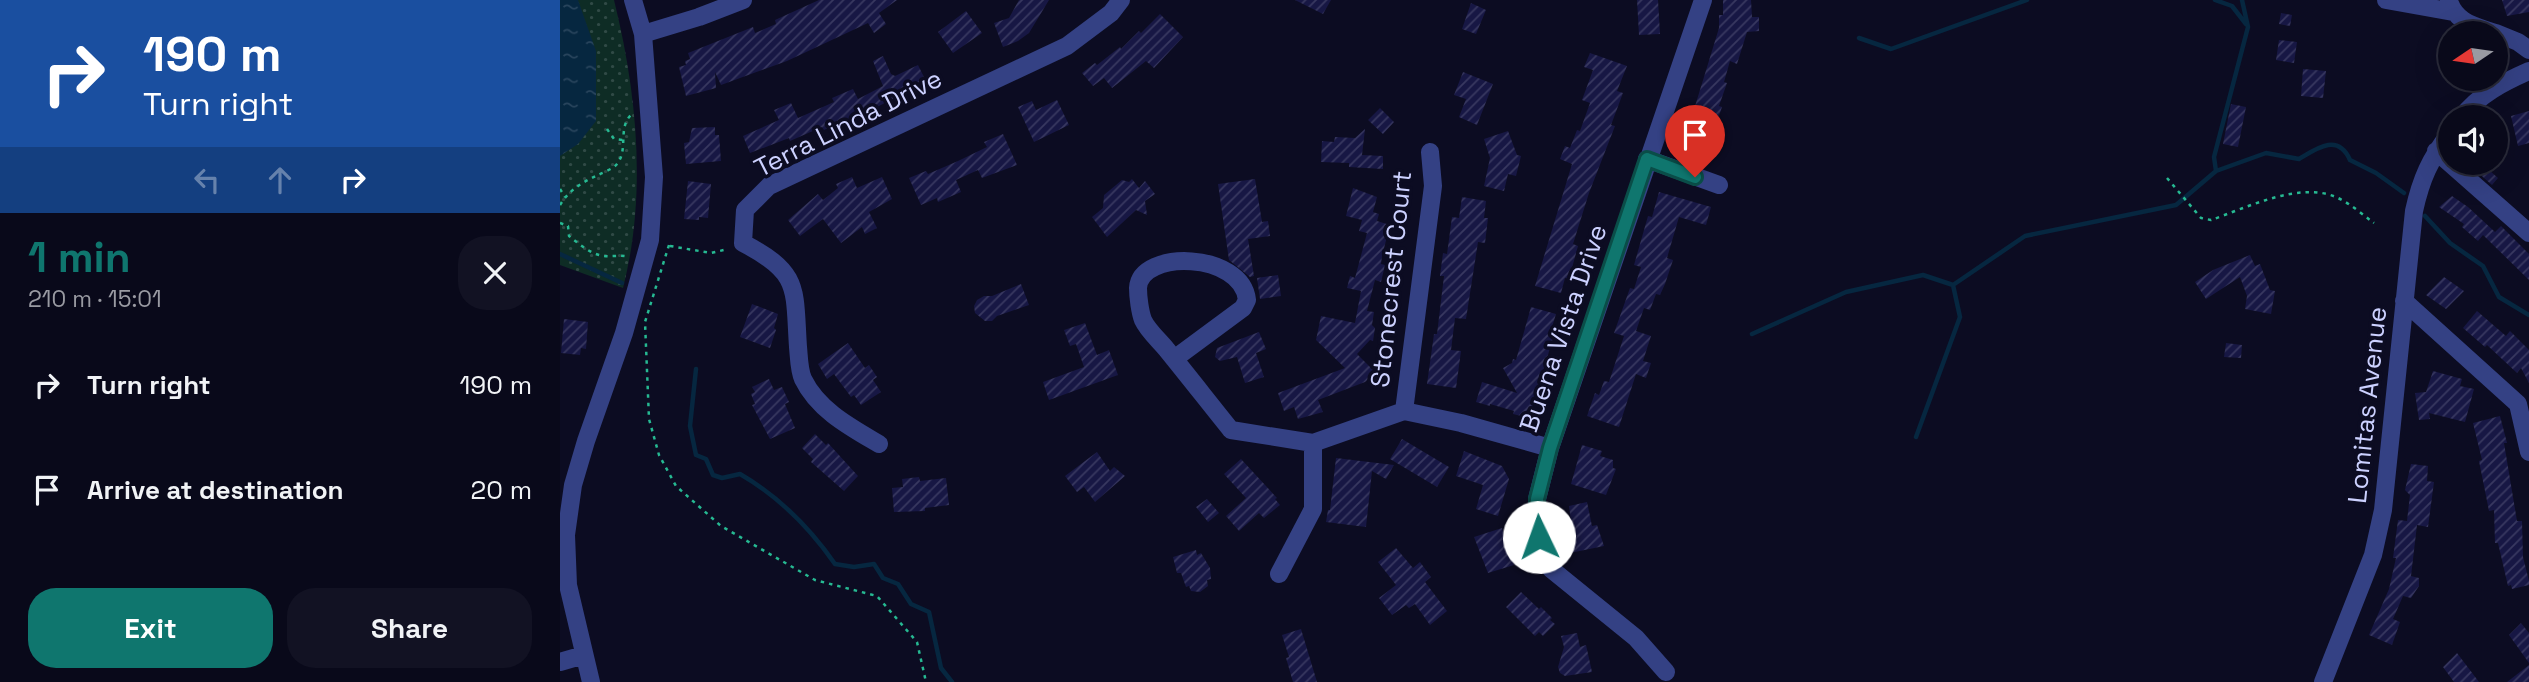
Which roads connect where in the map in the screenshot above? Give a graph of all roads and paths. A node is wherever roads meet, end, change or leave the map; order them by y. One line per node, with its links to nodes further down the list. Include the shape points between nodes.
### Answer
1 (633, 0): 8 (street)
2 (743, 0): 8 (street)
3 (1121, 0): 29 (street, Terra Linda Drive, via 1067,46 769,186 745,210)
4 (1703, 0): 19 (street, Buena Vista Drive)
5 (2386, 0): 6 (street)
6 (2451, 6): 7 (street)
7 (2464, 21)
8 (643, 34): 13 (street)
9 (2508, 38): 10 (street)
10 (2529, 50)
11 (2529, 71): 12 (street, via 2504,82)
12 (2473, 105)
13 (649, 110): 15 (path, via 630,114); 28 (street, via 654,177)
14 (607, 129): 15 (path, via 614,139)
15 (623, 140): 23 (path, via 616,166)
16 (2438, 148): 17 (street, Lomitas Avenue)
17 (2436, 151): 27 (street); 32 (street, Lomitas Avenue, via 2420,184 2414,211)
18 (1430, 152): 34 (street, Stonecrest Court, via 1433,186)
19 (1647, 159): 21 (street); 37 (street, Buena Vista Drive)
20 (2167, 178): 26 (path, via 2202,218 2211,220 2277,197 2315,191 2338,198)
21 (1719, 185)
22 (560, 189): 23 (path)
23 (565, 197): 24 (path)
24 (560, 205)
25 (560, 223): 31 (path, via 568,226 569,236 602,257 627,256)
26 (2374, 223)
27 (2529, 233)
28 (650, 240): 30 (path); 31 (street)
29 (743, 243): 30 (path, via 710,253); 36 (street, via 783,268 796,295 801,377 841,422)
30 (669, 245): 44 (path, via 645,322 649,419 659,455 676,486 721,526 815,580 877,596 917,642)
31 (644, 265): 40 (street, via 573,485 566,535 568,585)
32 (2404, 301): 38 (street, via 2518,404); 45 (street, Lomitas Avenue, via 2383,510 2373,555)
33 (1174, 359): 33 (street, via 1144,321 1139,281 1160,264 1178,260 1234,274 1243,284 1247,300 1243,308); 35 (street, via 1231,430)
34 (1404, 411): 35 (street); 37 (street)
35 (1313, 443): 39 (street, via 1313,509)
36 (879, 444)
37 (1550, 448): 42 (street, Buena Vista Drive, via 1537,499 1539,537 1551,569 1636,638)
38 (2529, 452)
39 (1279, 574)
40 (584, 655): 41 (street); 43 (street)
41 (560, 662)
42 (1666, 672)
43 (591, 682)
44 (926, 682)
45 (2323, 682)

